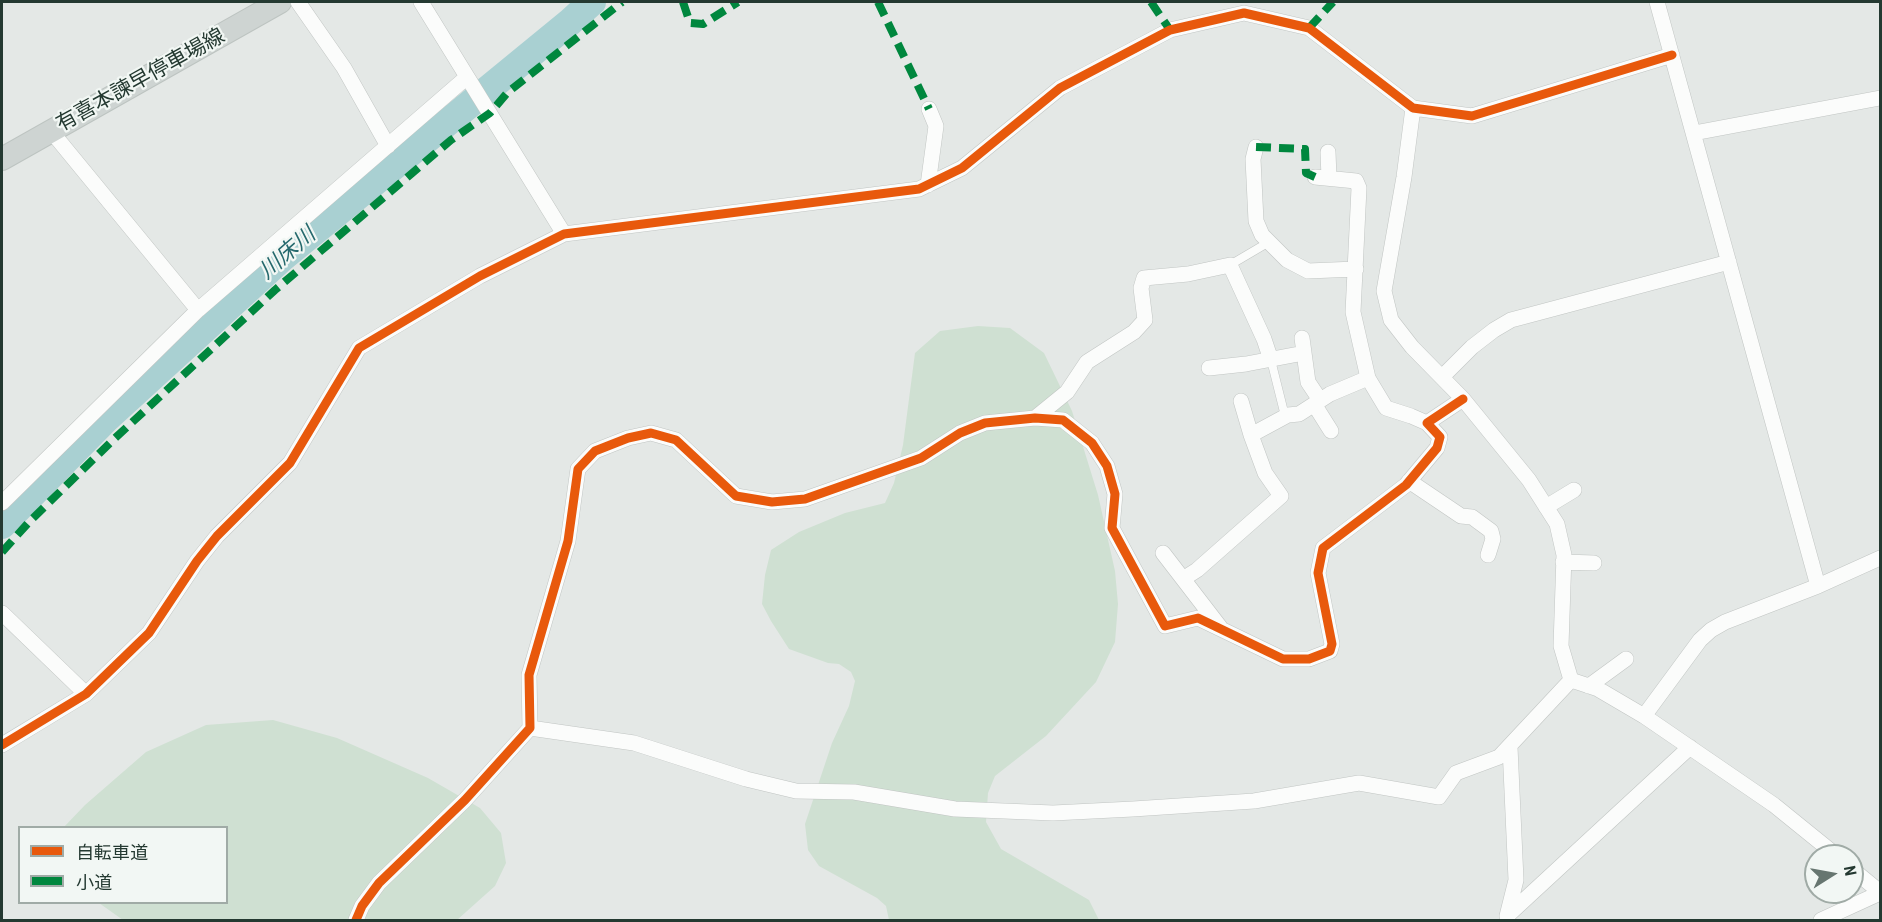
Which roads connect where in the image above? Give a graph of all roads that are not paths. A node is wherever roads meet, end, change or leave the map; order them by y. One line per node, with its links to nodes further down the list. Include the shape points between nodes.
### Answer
1 (280, 2): 10 (main road, 有喜本諫早停車場線)
2 (298, 2): 12 (street, via 344,68)
3 (421, 2): 6 (street)
4 (1657, 2): 5 (street)
5 (1672, 55): 8 (street, via 1472,116); 11 (street)
6 (467, 77): 12 (street); 17 (street)
7 (1881, 98): 11 (street)
8 (1413, 108): 16 (street, via 1309,28 1244,13 1170,30 1060,88 962,168); 25 (street, via 1384,291 1391,320)
9 (929, 109): 16 (street, via 936,126)
10 (51, 131): 15 (main road, 有喜本諫早停車場線); 22 (street)
11 (1694, 134): 19 (street)
12 (388, 146): 22 (street)
13 (1256, 147): 18 (street, via 1256,221)
14 (1328, 152): 21 (street, via 1322,177 1356,182 1359,188)
15 (2, 159)
16 (928, 184): 17 (street, via 919,189)
17 (564, 234): 51 (street, via 480,276 359,348 290,463 217,536 149,633)
18 (1269, 242): 20 (lane); 21 (street, via 1287,260 1308,271)
19 (1729, 262): 25 (street, via 1511,320 1472,347); 45 (street)
20 (1230, 266): 23 (street); 31 (street, via 1144,278 1141,288 1145,320 1134,332 1087,362 1066,392)
21 (1356, 269): 26 (street, via 1353,312)
22 (198, 310): 37 (street)
23 (1271, 360): 24 (street); 29 (street, via 1303,346 1308,382); 30 (lane)
24 (1209, 368)
25 (1442, 377): 27 (street)
26 (1368, 378): 29 (street); 32 (street, via 1386,408)
27 (1463, 399): 32 (street); 38 (street)
28 (1241, 401): 34 (street)
29 (1317, 402): 30 (street, via 1299,414); 33 (street)
30 (1285, 417): 34 (street)
31 (1035, 418): 47 (street, via 1063,420 1092,443 1107,466 1115,494 1112,528 1165,626 1198,618); 53 (street, via 985,423 960,433 921,458 805,499 772,502 736,496 676,440 651,433 595,451 578,470 568,541 529,675)
32 (1427, 423): 35 (street, via 1440,437 1437,448)
33 (1331, 431)
34 (1251, 435): 44 (street, via 1265,473 1281,496)
35 (1409, 482): 40 (street, via 1491,531); 47 (street, via 1323,548 1318,573 1332,644 1330,651 1309,659 1283,659)
36 (1574, 490): 38 (street)
37 (2, 503)
38 (1546, 507): 42 (street, via 1557,524)
39 (1163, 553): 44 (street)
40 (1488, 555)
41 (1881, 558): 45 (street)
42 (1563, 562): 43 (street); 49 (street, via 1561,646)
43 (1594, 563)
44 (1183, 579): 47 (street)
45 (1818, 586): 52 (street, via 1712,630 1700,640)
46 (2, 613): 51 (street)
47 (1222, 630)
48 (1626, 659): 50 (street)
49 (1571, 680): 50 (street); 55 (street)
50 (1589, 686): 52 (street)
51 (86, 694): 54 (street)
52 (1644, 716): 56 (street)
53 (530, 728): 55 (street, via 634,743 746,779 796,790 854,792 955,808 1053,813 1254,801 1359,783 1439,798 1456,773 1499,757); 61 (street, via 465,800 379,883)
54 (2, 746)
55 (1510, 747): 60 (street, via 1516,880)
56 (1690, 747): 57 (street); 60 (street)
57 (1822, 844)
58 (1864, 878): 59 (street)
59 (1881, 892): 62 (street)
60 (1507, 918)
61 (356, 921)
62 (1821, 921)

